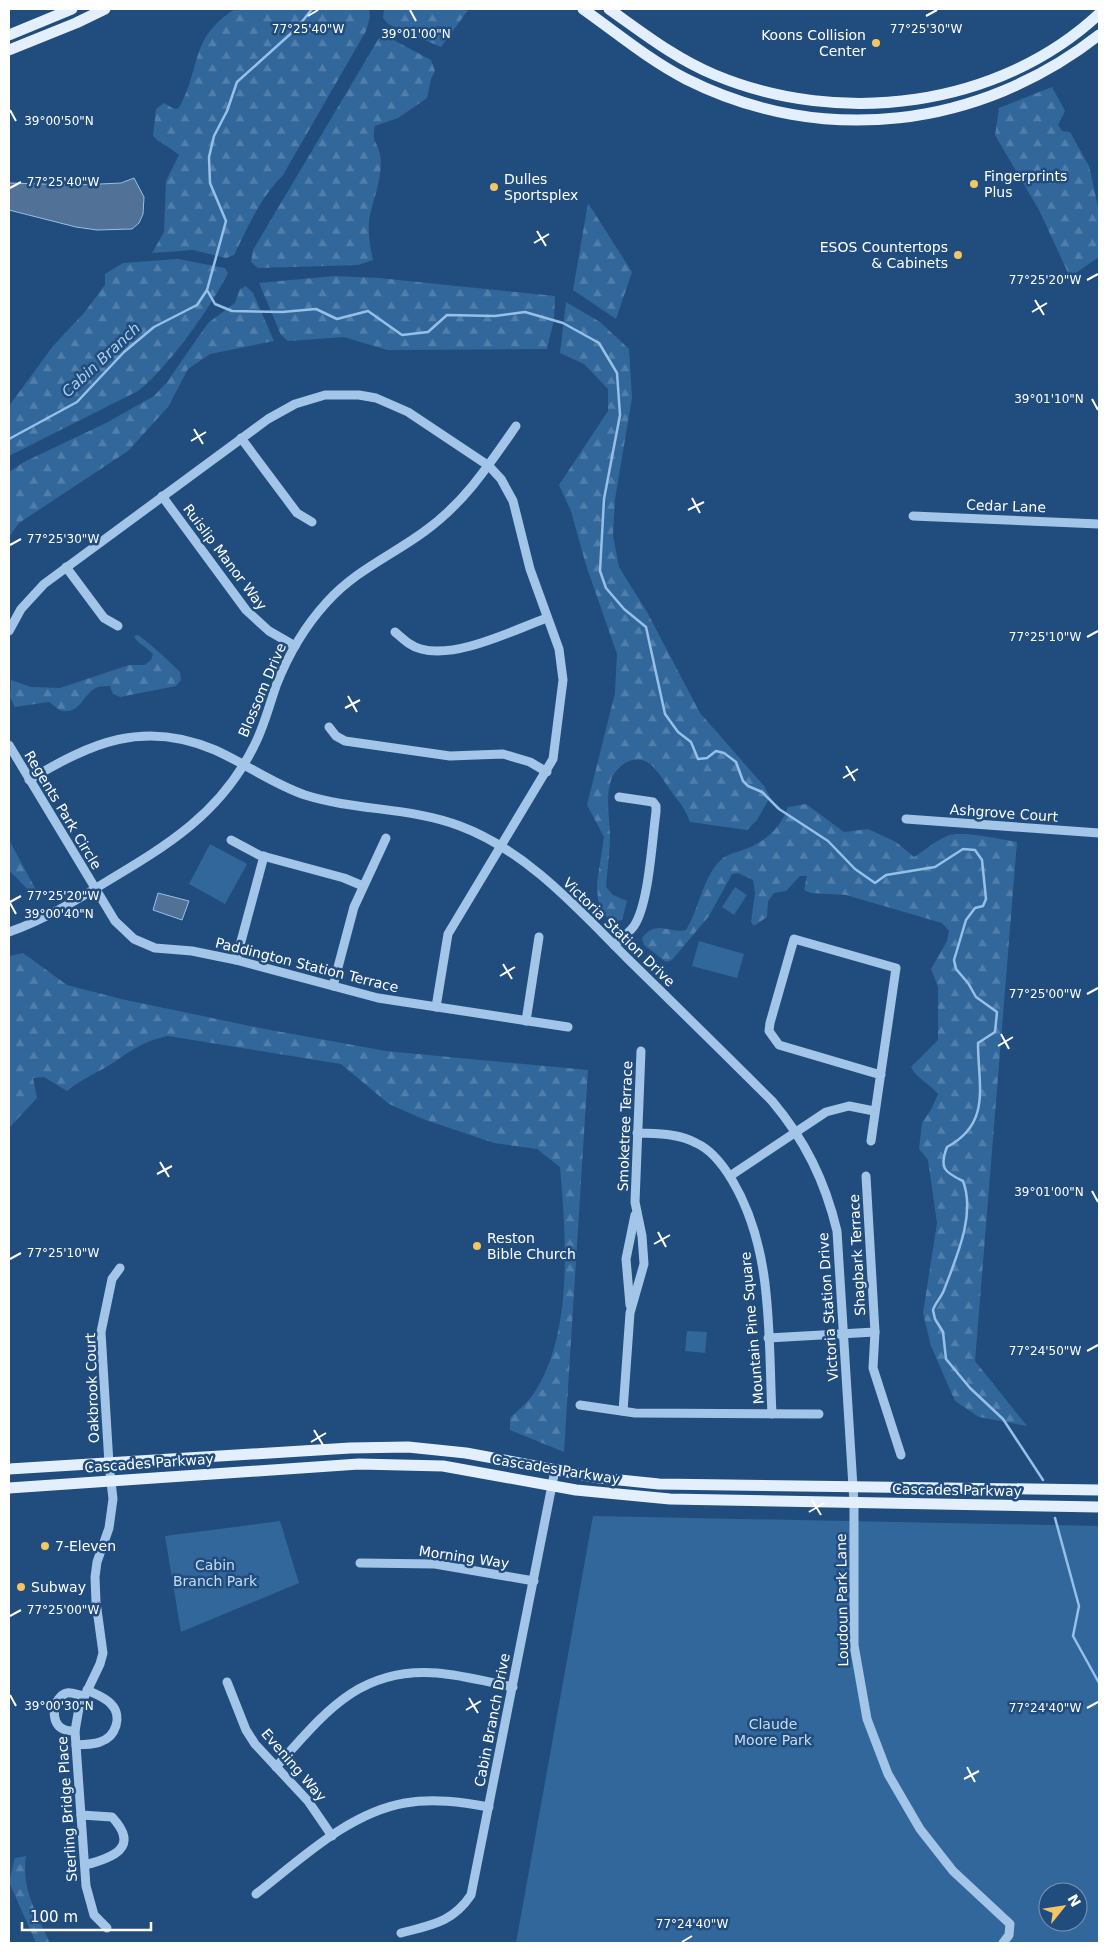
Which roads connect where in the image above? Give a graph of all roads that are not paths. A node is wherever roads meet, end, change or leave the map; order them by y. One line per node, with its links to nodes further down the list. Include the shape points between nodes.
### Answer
1 (72, 9): 6 (main road)
2 (105, 9): 8 (main road)
3 (583, 9): 7 (main road, via 659,64 718,93 766,109 832,120 898,118 963,106 1028,81)
4 (609, 9): 5 (main road, via 663,48 715,75 777,95 833,104 916,99 975,85 1042,55)
5 (1099, 14)
6 (9, 35)
7 (1099, 35)
8 (9, 50)
9 (516, 426): 11 (street, Blossom Drive)
10 (241, 438): 11 (street, via 295,404 326,395 359,395 408,412); 12 (street); 14 (street, via 297,512)
11 (489, 466): 17 (street, via 501,479 513,501 530,569); 21 (street, Blossom Drive, via 444,517 343,586 310,622)
12 (162, 496): 16 (street); 21 (street, Ruislip Manor Way, via 246,610 269,632)
13 (912, 516): 15 (street, Cedar Lane)
14 (312, 522)
15 (1099, 524)
16 (66, 567): 18 (street, via 104,618); 19 (street, via 32,596)
17 (547, 618): 20 (street, via 455,649 421,649 407,643); 25 (street, via 559,649 563,680 556,746)
18 (118, 626)
19 (9, 630)
20 (395, 632)
21 (295, 646): 24 (street, Blossom Drive)
22 (329, 727): 25 (street, via 345,741 450,756 503,754 530,762)
23 (9, 746): 26 (street, Regents Park Circle)
24 (243, 766): 26 (street, Victoria Station Drive, via 198,744 143,736 89,747); 32 (street, Victoria Station Drive, via 305,795 433,817 461,826); 35 (street, Blossom Drive, via 215,804 182,834)
25 (547, 772): 32 (street)
26 (29, 780): 35 (street, Regents Park Circle)
27 (620, 797): 38 (street, via 653,802 656,812 639,918)
28 (906, 819): 29 (street, Ashgrove Court)
29 (1099, 833)
30 (386, 838): 34 (street)
31 (231, 840): 33 (street)
32 (502, 846): 38 (street, Victoria Station Drive, via 537,872); 41 (street, via 448,934)
33 (264, 856): 34 (street); 39 (street)
34 (364, 886): 40 (street, via 354,907)
35 (95, 889): 36 (street, Blossom Drive, via 53,914); 39 (street, Paddington Station Terrace, via 124,932 144,944)
36 (9, 932)
37 (539, 937): 42 (street)
38 (614, 945): 47 (street, Victoria Station Drive, via 772,1101)
39 (236, 960): 40 (street, Paddington Station Terrace)
40 (333, 986): 41 (street, Paddington Station Terrace, via 378,998)
41 (436, 1007): 42 (street, Paddington Station Terrace)
42 (526, 1021): 43 (street, Paddington Station Terrace)
43 (568, 1027)
44 (642, 1051): 48 (street, Smoketree Terrace)
45 (881, 1075): 45 (street, via 896,968 794,939 770,1023 773,1040 793,1050); 46 (street)
46 (874, 1111): 47 (street, via 849,1106 835,1108); 49 (street)
47 (796, 1131): 50 (street); 56 (street, Victoria Station Drive, via 817,1169 832,1208 840,1254)
48 (637, 1133): 50 (street, Mountain Pine Square, via 673,1135 698,1143 717,1159); 52 (street, Smoketree Terrace)
49 (870, 1141)
50 (730, 1176): 57 (street, Mountain Pine Square, via 748,1210 759,1246)
51 (866, 1176): 55 (street, Shagbark Terrace)
52 (636, 1202): 54 (street, Smoketree Terrace, via 626,1259); 54 (street, Smoketree Terrace, via 644,1264)
53 (120, 1268): 63 (street, Oakbrook Court, via 112,1279 102,1332)
54 (630, 1313): 59 (street, Smoketree Terrace)
55 (875, 1332): 56 (street, Shagbark Terrace); 62 (street, Shagbark Terrace, via 872,1357 875,1380)
56 (844, 1334): 57 (street, Shagbark Terrace); 68 (street, Victoria Station Drive)
57 (768, 1338): 60 (street, Mountain Pine Square)
58 (580, 1405): 59 (street)
59 (624, 1411): 60 (street)
60 (772, 1414): 61 (street)
61 (819, 1414)
62 (902, 1455)
63 (109, 1464): 64 (main road, Cascades Parkway); 65 (main road, Cascades Parkway, via 388,1447 446,1450); 66 (street, Oakbrook Court)
64 (9, 1469)
65 (555, 1470): 67 (street, Cabin Branch Drive); 68 (main road, Cascades Parkway, via 659,1484)
66 (110, 1481): 67 (main road, Cascades Parkway, via 399,1463 443,1466); 69 (main road, Cascades Parkway); 77 (street, Sterling Bridge Place, via 112,1513 95,1577 103,1653)
67 (552, 1486): 71 (main road, Cascades Parkway, via 670,1499); 74 (street, Cabin Branch Drive)
68 (853, 1486): 70 (main road, Cascades Parkway); 71 (street, Victoria Station Drive)
69 (9, 1488)
70 (1099, 1490)
71 (854, 1503): 72 (main road, Cascades Parkway); 88 (street, Loudoun Park Lane, via 854,1645 867,1719 888,1774 920,1829 953,1871 1010,1924 1009,1935)
72 (1099, 1506)
73 (360, 1563): 74 (street, Morning Way, via 435,1564)
74 (534, 1581): 76 (street, Cabin Branch Drive)
75 (227, 1682): 80 (street, Evening Way, via 246,1730)
76 (512, 1687): 80 (street, via 438,1673 398,1674 377,1680 341,1698); 81 (street, Cabin Branch Drive)
77 (85, 1693): 78 (street, Sterling Bridge Place); 78 (street, via 63,1695 54,1714 62,1729); 79 (street, via 110,1703 116,1709 117,1724 112,1734 100,1742)
78 (76, 1731): 79 (street, Sterling Bridge Place)
79 (76, 1745): 82 (street, Sterling Bridge Place)
80 (276, 1767): 83 (street, Evening Way, via 308,1801)
81 (489, 1807): 83 (street, via 460,1802 404,1803 372,1813); 87 (street, Cabin Branch Drive, via 474,1885 462,1908 438,1923)
82 (80, 1815): 84 (street, Sterling Bridge Place); 84 (street, via 112,1817 124,1837 117,1854 105,1861)
83 (332, 1836): 85 (street)
84 (85, 1865): 86 (street, Sterling Bridge Place, via 94,1915)
85 (256, 1894)
86 (106, 1928)
87 (401, 1933)
88 (1003, 1943)

